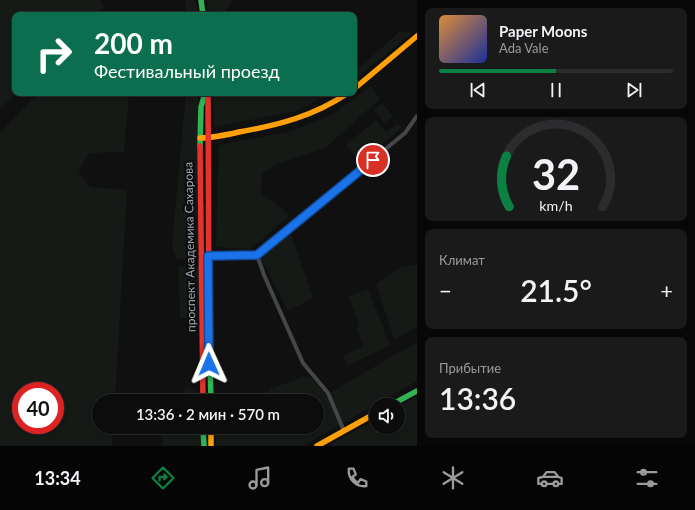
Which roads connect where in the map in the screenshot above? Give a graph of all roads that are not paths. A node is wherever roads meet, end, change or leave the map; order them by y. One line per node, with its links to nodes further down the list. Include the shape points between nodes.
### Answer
1 (201, 0): 2 (street)
2 (203, 12)
3 (416, 38): 4 (street)
4 (357, 87)
5 (206, 96): 9 (street, проспект Академика Сахарова, via 201,108)
6 (207, 96): 10 (street, проспект Академика Сахарова)
7 (344, 96): 10 (street, via 296,120)
8 (417, 116): 13 (street, via 405,133)
9 (200, 138): 10 (street); 11 (street, проспект Академика Сахарова)
10 (209, 138): 12 (street, проспект Академика Сахарова)
11 (201, 199): 12 (street); 16 (street, проспект Академика Сахарова)
12 (209, 199): 14 (street, проспект Академика Сахарова)
13 (257, 255): 14 (street); 24 (street, via 303,363 328,393)
14 (208, 256): 15 (street, проспект Академика Сахарова)
15 (209, 274): 16 (street); 18 (street, проспект Академика Сахарова)
16 (202, 275): 17 (street, проспект Академика Сахарова)
17 (202, 341): 18 (street); 20 (street, проспект Академика Сахарова)
18 (209, 341): 21 (street, проспект Академика Сахарова)
19 (417, 391): 22 (street)
20 (203, 394)
21 (211, 394)
22 (404, 398)
23 (369, 417): 24 (street)
24 (344, 431): 29 (street)
25 (203, 434): 27 (street)
26 (211, 434): 28 (street)
27 (204, 446)
28 (211, 446)
29 (317, 446)

